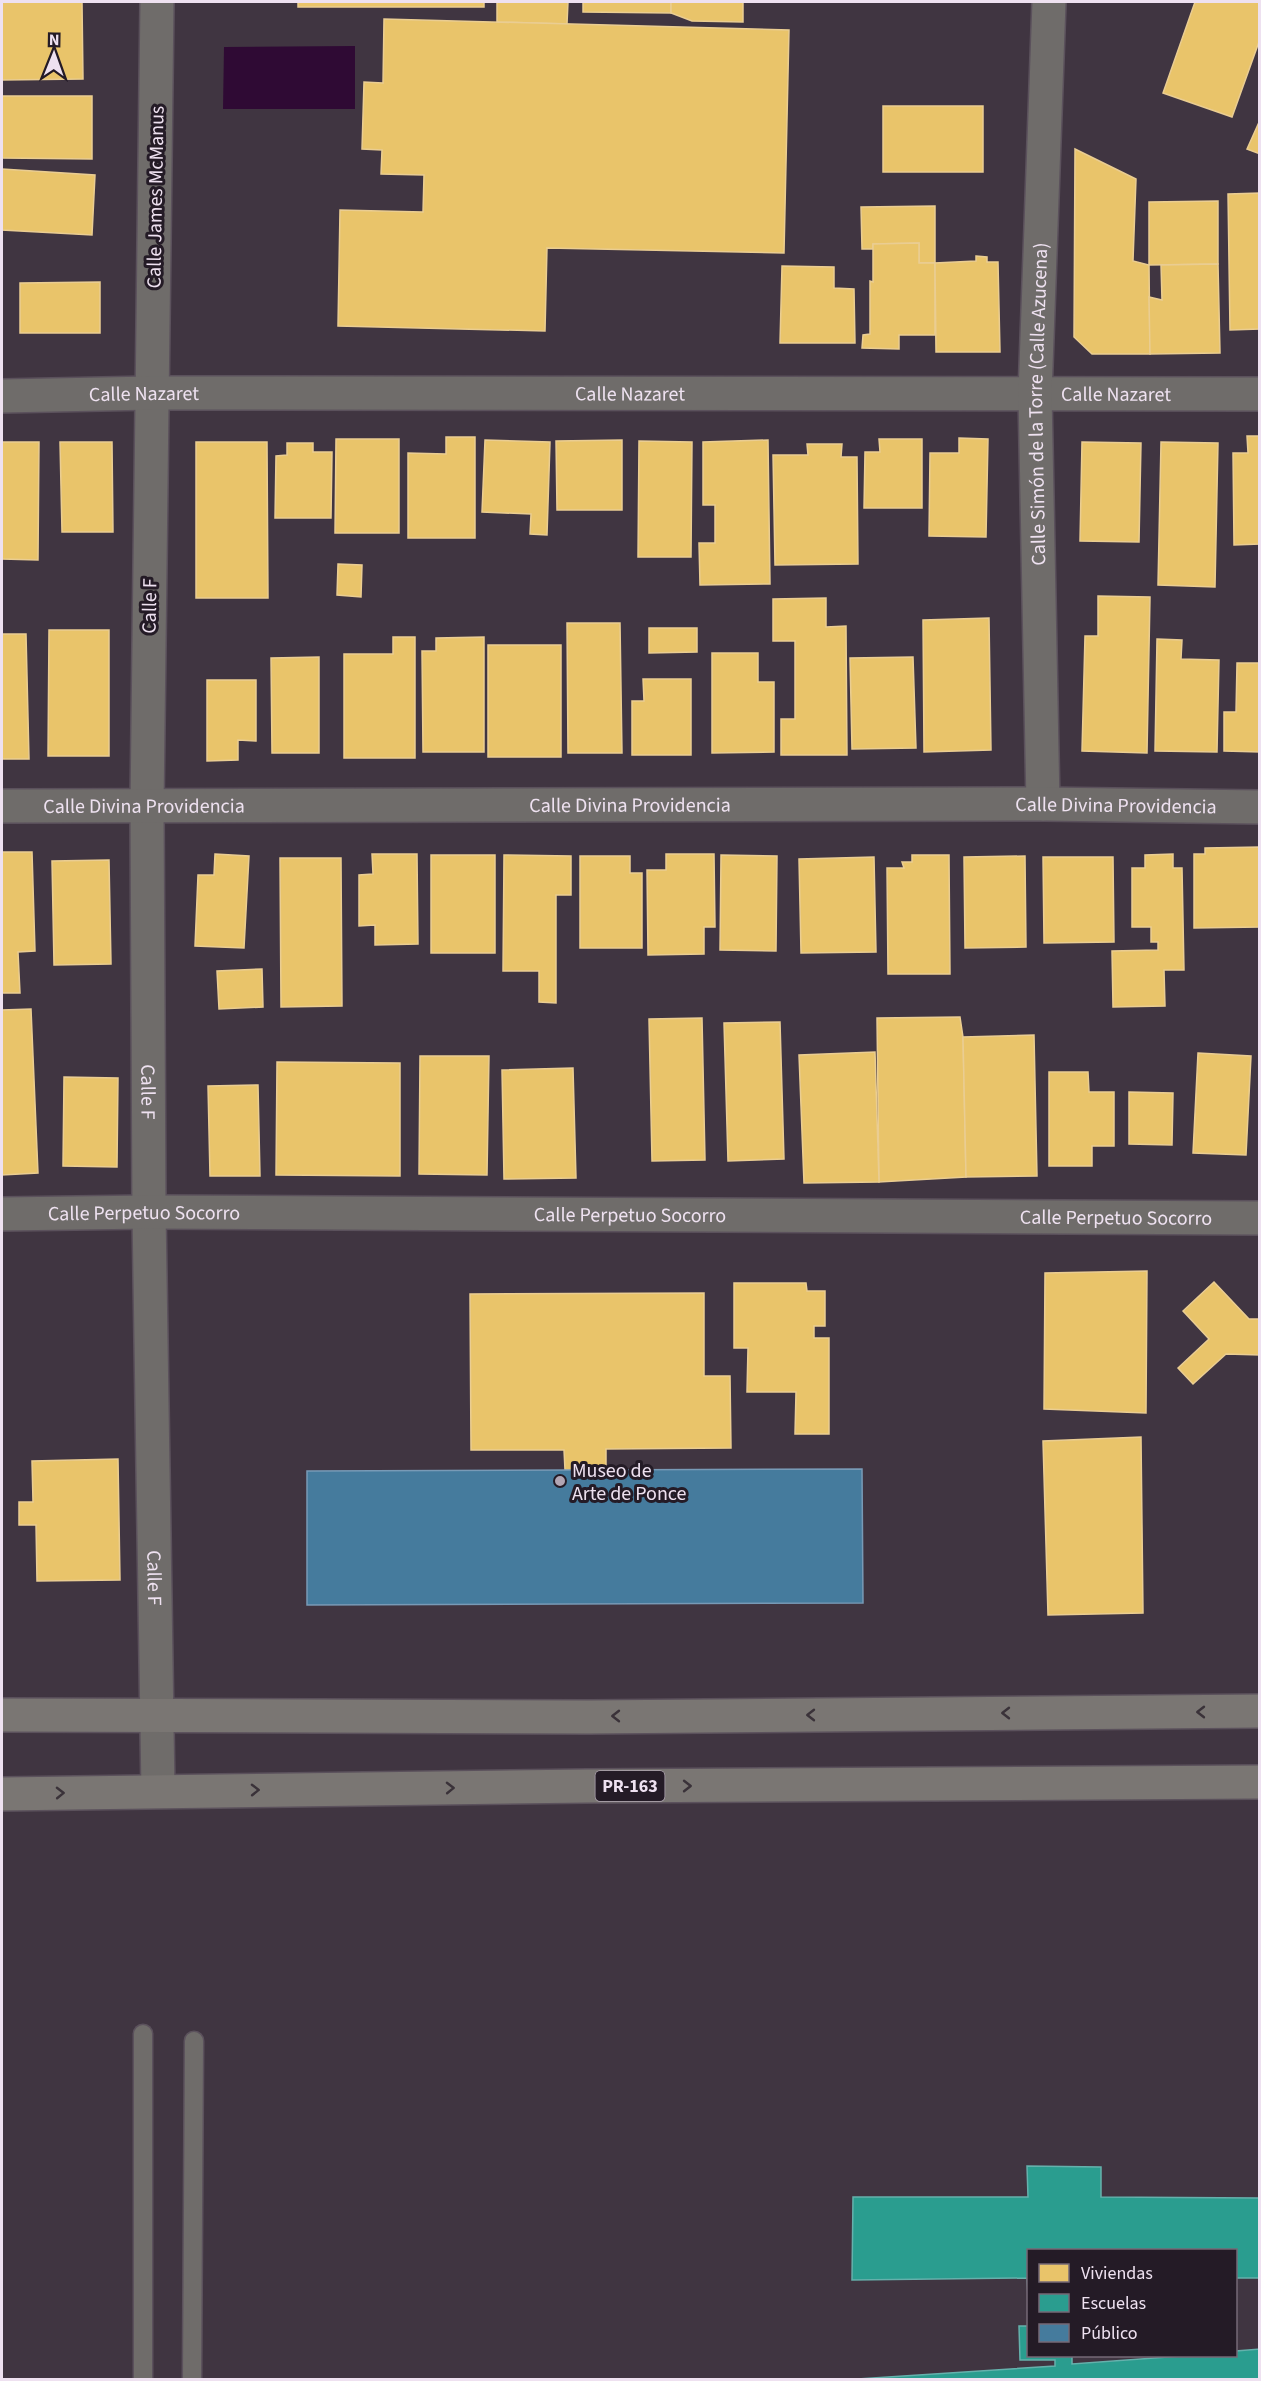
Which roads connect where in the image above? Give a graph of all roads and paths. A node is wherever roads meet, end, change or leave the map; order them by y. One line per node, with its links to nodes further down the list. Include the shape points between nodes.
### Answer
1 (158, 2): 3 (street, Calle James McManus)
2 (1049, 2): 4 (street, Calle Simón de la Torre (Calle Azucena))
3 (152, 393): 4 (street, Calle Nazaret); 6 (street, Calle Nazaret); 9 (street, Calle F)
4 (1035, 394): 5 (street, Calle Nazaret); 7 (street, Calle Simón de la Torre (Calle Azucena))
5 (1260, 394)
6 (2, 396)
7 (1042, 804): 9 (street, Calle Divina Providencia); 10 (street, Calle Divina Providencia)
8 (2, 806): 9 (street, Calle Divina Providencia)
9 (147, 806): 11 (street, Calle F)
10 (1260, 807)
11 (149, 1212): 12 (street, Calle Perpetuo Socorro); 13 (street, Calle Perpetuo Socorro); 16 (street, Calle F)
12 (2, 1214)
13 (1260, 1218)
14 (1260, 1711): 16 (main road, one-way to 16, via 601,1717)
15 (2, 1715): 16 (main road)
16 (157, 1715): 18 (street, Calle F)
17 (1260, 1782): 18 (main road, PR-163, one-way to 17)
18 (158, 1791): 19 (main road, PR-163, one-way to 18)
19 (2, 1794)
20 (142, 2034): 22 (lane)
21 (194, 2041): 23 (lane)
22 (143, 2379)
23 (192, 2379)

